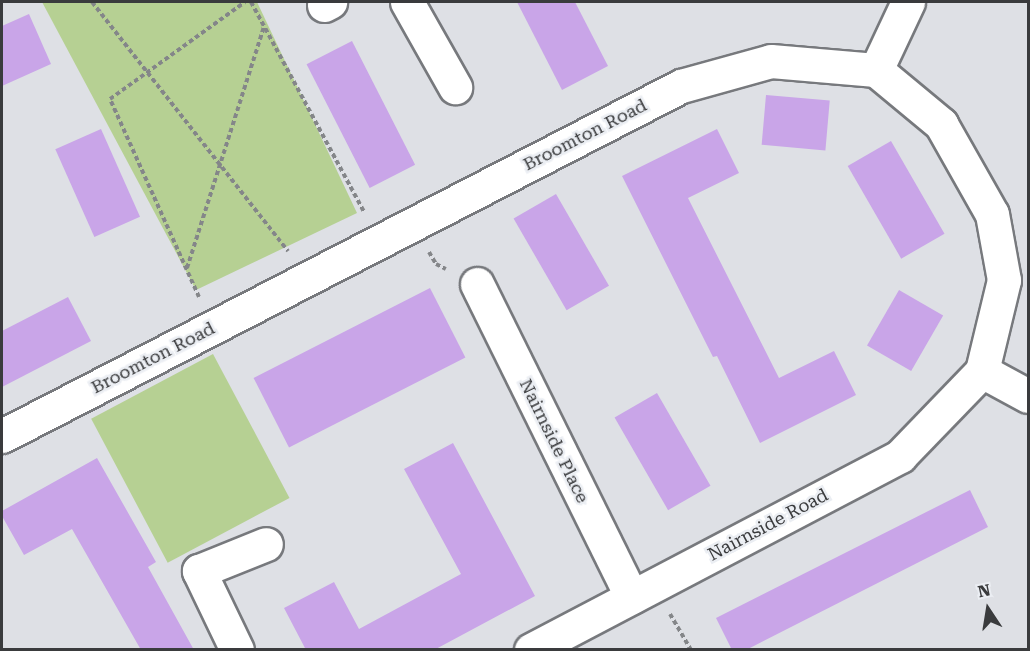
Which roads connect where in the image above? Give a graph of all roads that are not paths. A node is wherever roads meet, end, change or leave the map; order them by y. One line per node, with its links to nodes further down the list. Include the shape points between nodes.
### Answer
1 (407, 2): 4 (street)
2 (908, 2): 3 (street)
3 (876, 70): 6 (street, via 941,124 992,214 1004,280); 8 (street, Broomton Road, via 771,61 681,86)
4 (455, 87)
5 (477, 284): 10 (street, Nairnside Place)
6 (982, 371): 7 (street); 10 (street, Nairnside Road, via 900,456)
7 (1029, 396)
8 (2, 436)
9 (266, 544): 11 (street, via 199,571)
10 (632, 597): 12 (street, Nairnside Road)
11 (237, 650)
12 (531, 650)

